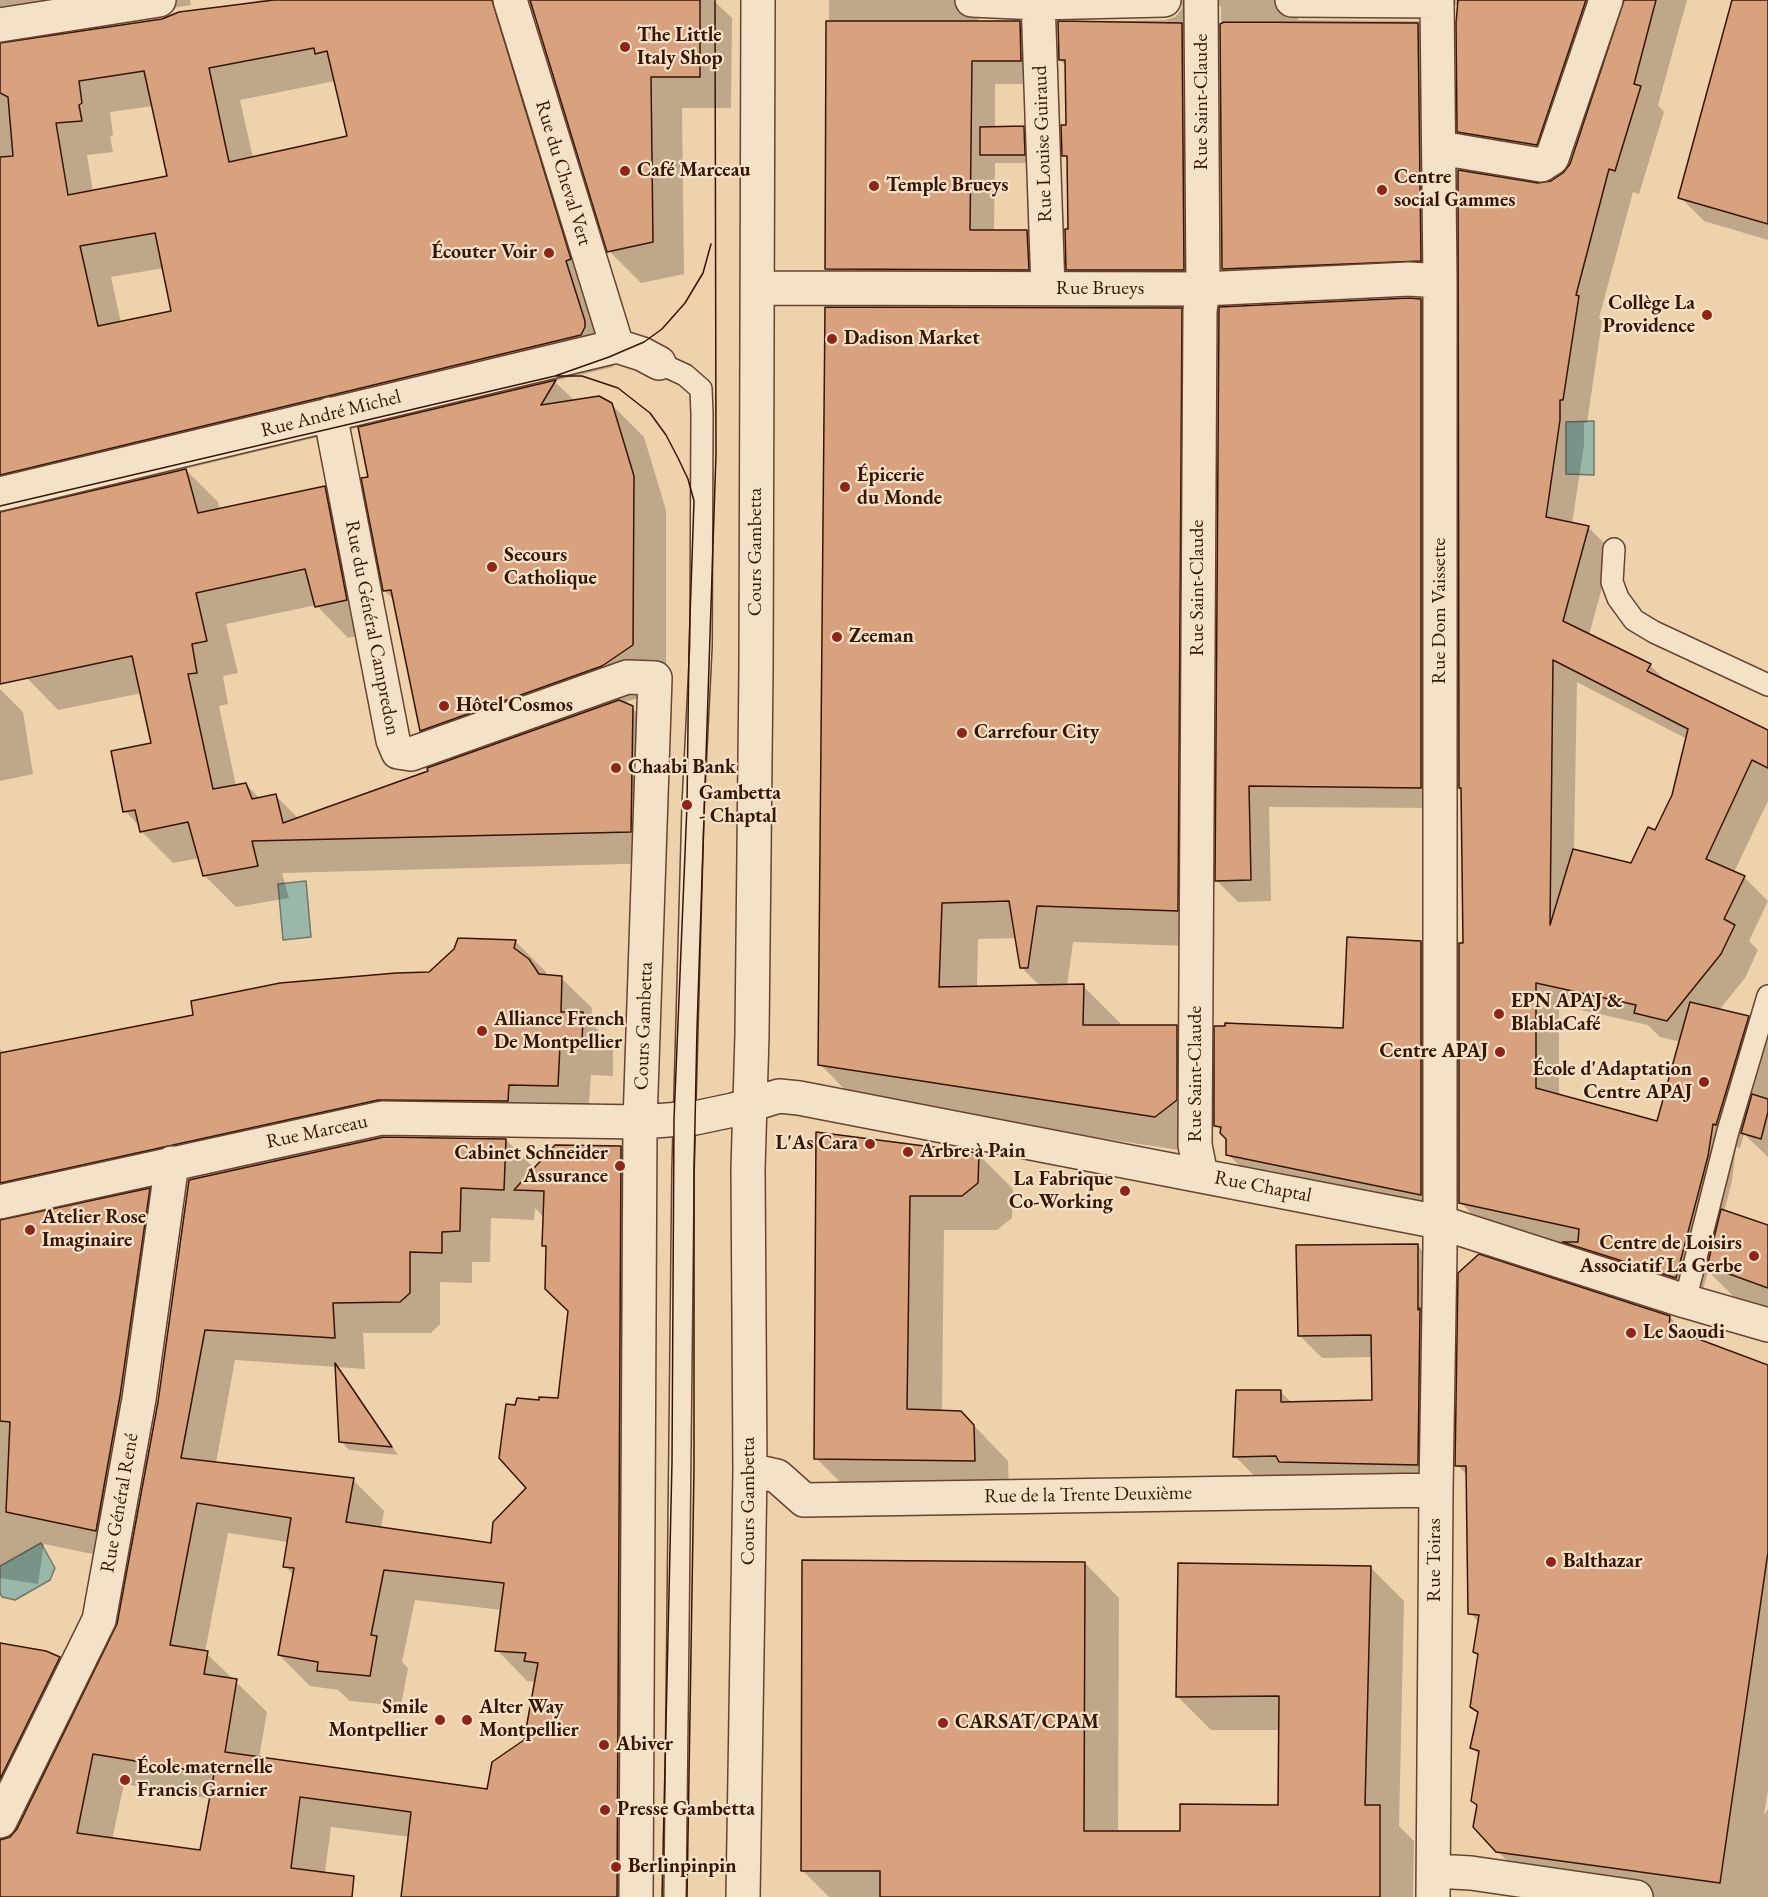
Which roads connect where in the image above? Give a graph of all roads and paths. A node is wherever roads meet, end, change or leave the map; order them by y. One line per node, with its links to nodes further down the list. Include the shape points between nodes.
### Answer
1 (159, 0): 11 (street)
2 (510, 0): 17 (street, Rue du Cheval Vert)
3 (758, 0): 14 (street, Cours Gambetta)
4 (972, 0): 9 (street)
5 (1164, 0): 9 (street)
6 (1201, 0): 16 (street, Rue Saint-Claude)
7 (1292, 0): 10 (street)
8 (1606, 0): 12 (street, via 1552,158 1541,165)
9 (1038, 1): 15 (street, Rue Louise Guiraud)
10 (1437, 1): 12 (street, Rue Dom Vaissette)
11 (0, 25)
12 (1440, 148): 13 (street, Rue Dom Vaissette)
13 (1440, 281): 16 (street, Rue Brueys, via 1409,279); 31 (street, Rue Dom Vaissette)
14 (758, 288): 15 (street, Rue Brueys); 25 (street, Cours Gambetta)
15 (1048, 288): 16 (street, Rue Brueys)
16 (1203, 289): 29 (street, Rue Saint-Claude, via 1195,1145)
17 (617, 346): 18 (street); 19 (street, Rue André Michel)
18 (660, 363): 26 (lane, via 685,375 701,389 702,414 701,646)
19 (330, 414): 20 (street, Rue André Michel); 22 (street, Rue du Général Campredon, via 398,752 411,754 627,677)
20 (0, 494)
21 (1614, 549): 23 (lane, via 1612,582 1634,620)
22 (655, 678): 27 (street, Cours Gambetta)
23 (1768, 685)
24 (1768, 996): 32 (lane, via 1728,1131)
25 (749, 1105): 26 (street); 29 (street, Rue Chaptal, via 779,1096 799,1098); 34 (street, Cours Gambetta)
26 (684, 1118): 27 (street); 39 (lane)
27 (640, 1122): 28 (street, Rue Marceau, via 382,1118); 38 (street, Cours Gambetta)
28 (172, 1164): 30 (street, Rue Marceau); 36 (street, Rue Général René, via 139,1399 99,1620)
29 (1202, 1175): 31 (street, Rue Chaptal)
30 (0, 1202)
31 (1439, 1222): 32 (street, Rue Chaptal); 35 (street, Rue Toiras)
32 (1685, 1301): 33 (street, Rue Chaptal)
33 (1768, 1325)
34 (750, 1470): 35 (street, Rue de la Trente Deuxième, via 777,1476 804,1500); 40 (street, Cours Gambetta)
35 (1436, 1490): 37 (street, Rue Toiras)
36 (0, 1821)
37 (1434, 1884): 41 (street, via 1471,1873)
38 (636, 1897)
39 (675, 1897)
40 (743, 1897)
41 (1636, 1897)

